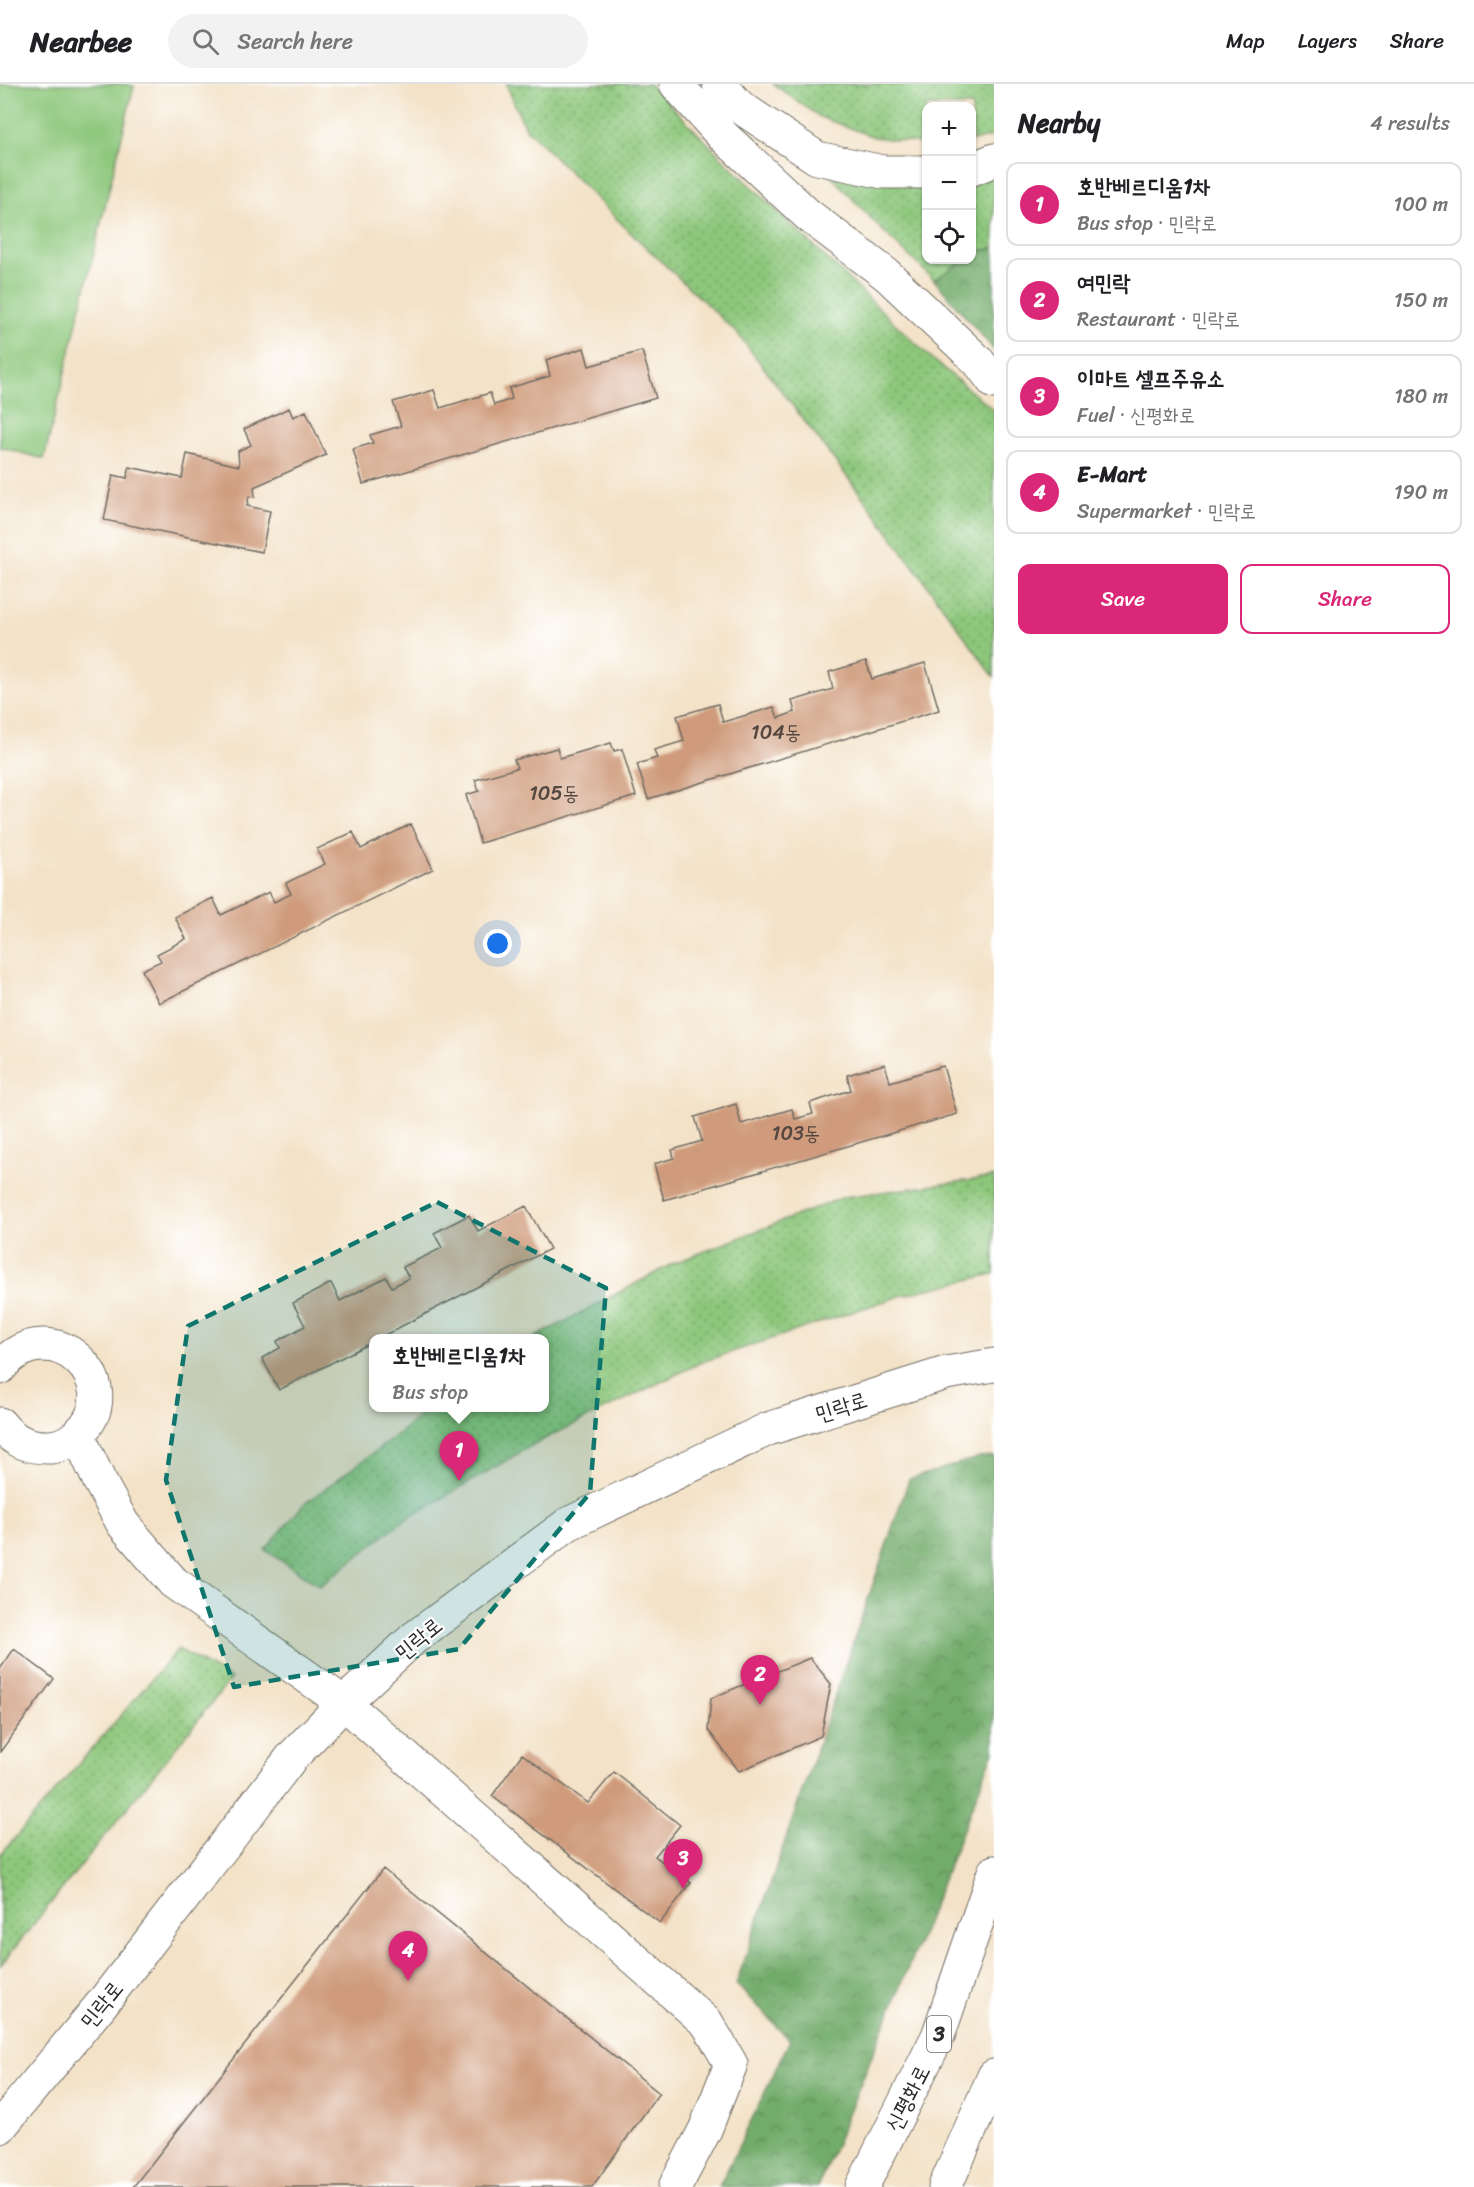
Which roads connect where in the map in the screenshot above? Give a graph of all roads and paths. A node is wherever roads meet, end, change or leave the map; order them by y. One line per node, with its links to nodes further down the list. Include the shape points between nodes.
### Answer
1 (676, 84): 6 (main road, via 719,132 808,215 887,275)
2 (719, 84): 5 (main road, via 740,107 818,158 883,172)
3 (994, 160): 4 (main road)
4 (976, 167)
5 (922, 172)
6 (986, 371)
7 (994, 1365): 11 (main road, 민락로, via 946,1373 768,1429 568,1524 414,1638)
8 (0, 1368): 10 (main road, via 22,1348 40,1344 72,1353 85,1365 96,1396 93,1414)
9 (0, 1424): 10 (main road, via 23,1444 39,1448 56,1447)
10 (78, 1435): 11 (main road, via 123,1524 173,1582)
11 (344, 1703): 14 (main road, 민락로, via 292,1757 100,2006); 15 (main road, via 707,2023 731,2064 705,2130)
12 (994, 1872): 16 (main road, 신평화로 / 3, via 938,2036)
13 (994, 2076): 17 (main road)
14 (0, 2127)
15 (675, 2187)
16 (862, 2187)
17 (945, 2187)

